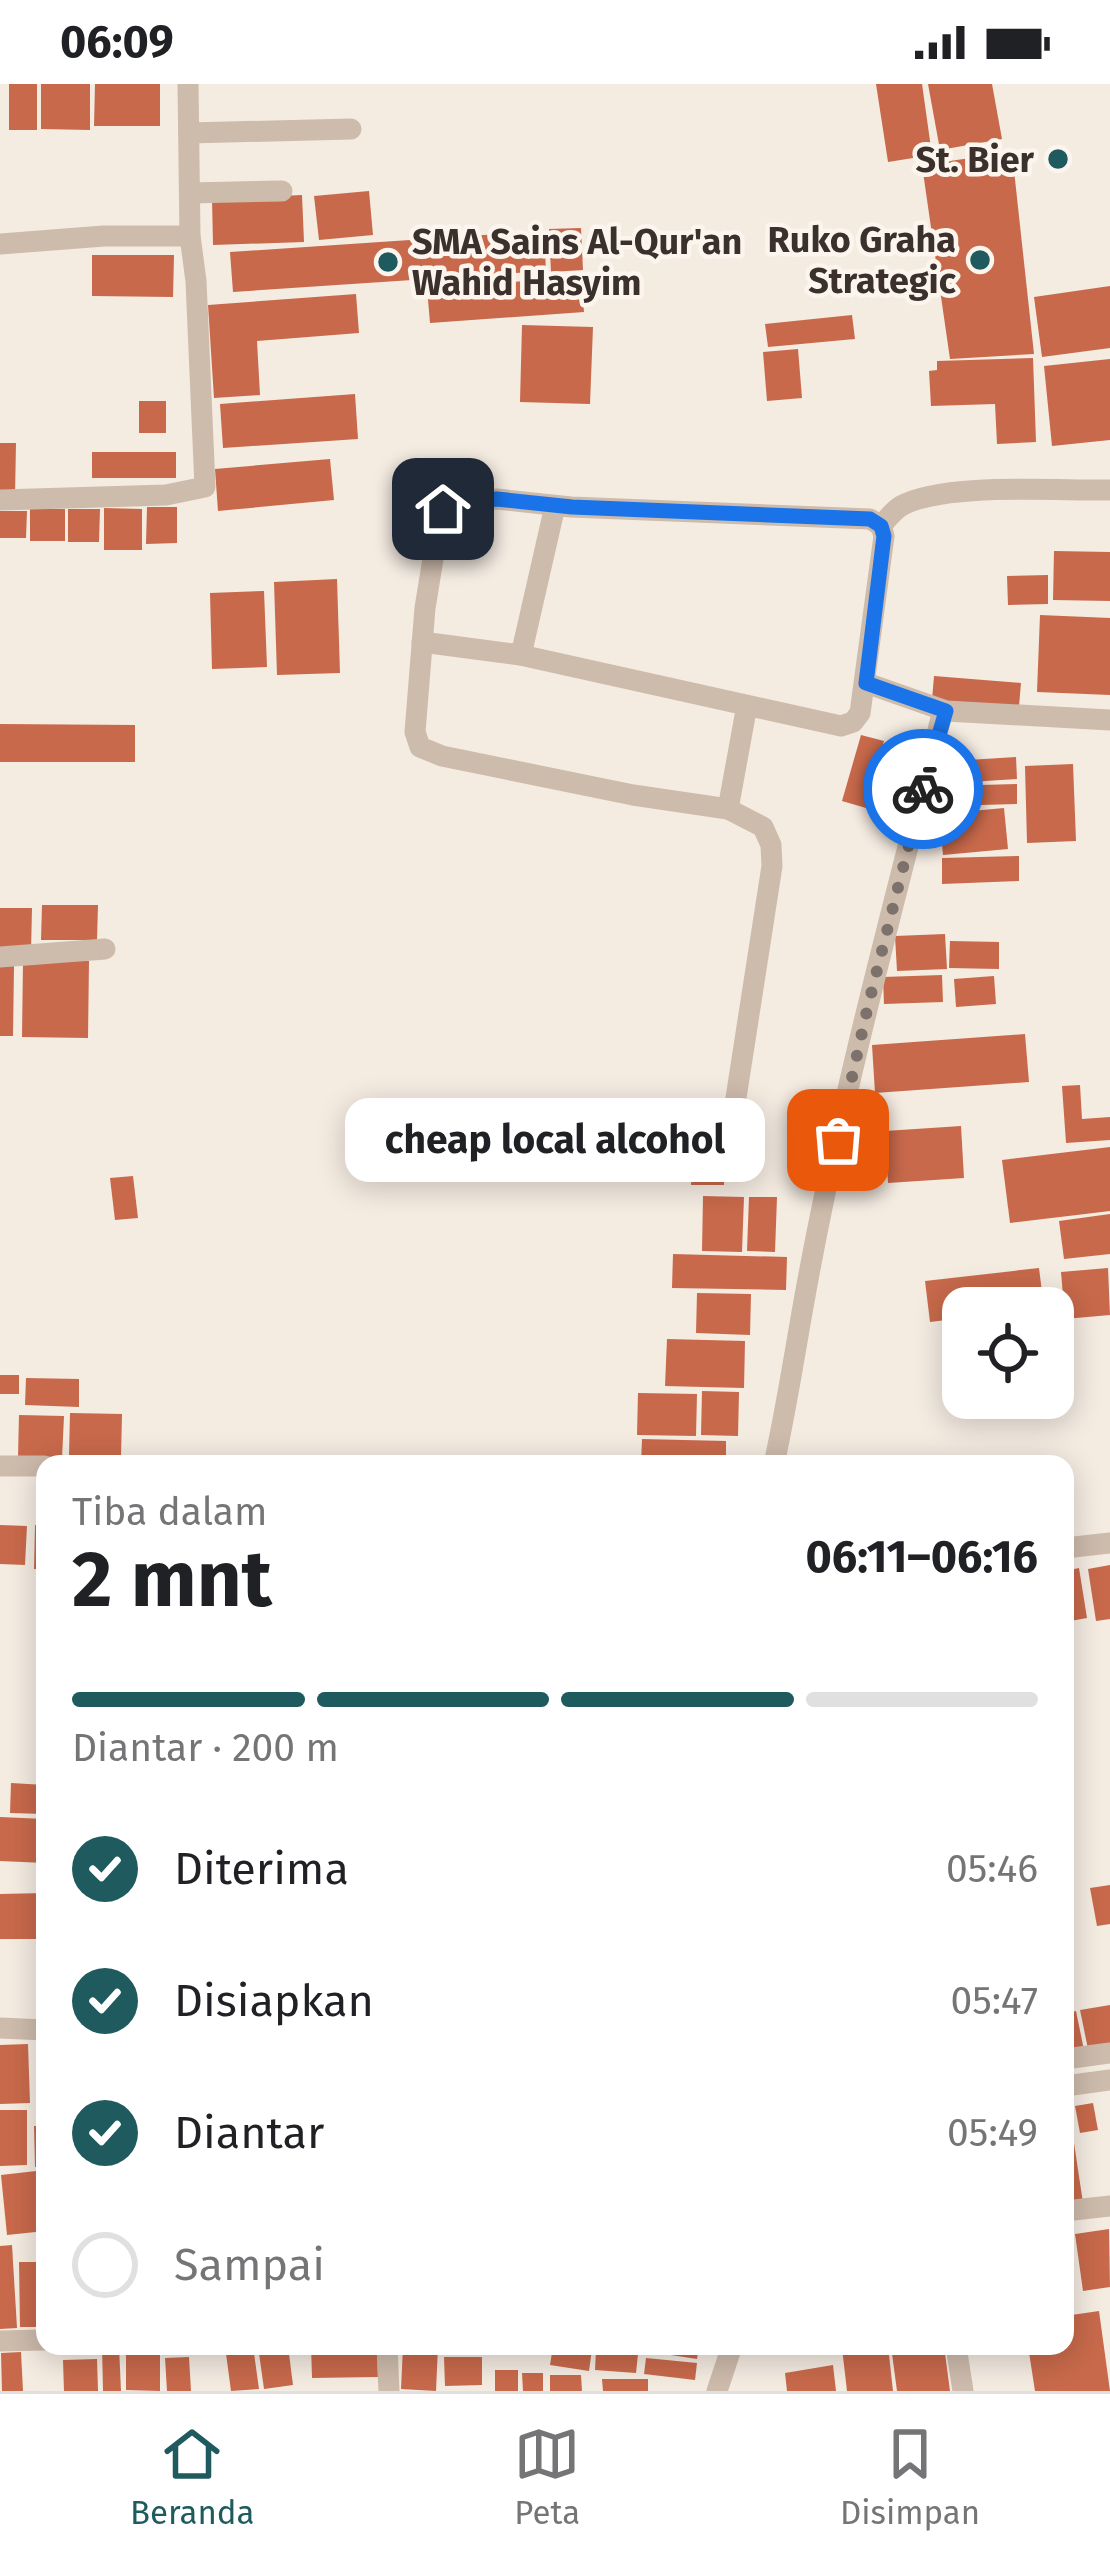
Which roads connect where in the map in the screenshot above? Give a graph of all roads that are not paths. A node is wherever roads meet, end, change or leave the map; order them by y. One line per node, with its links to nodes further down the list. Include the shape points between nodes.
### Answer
1 (188, 84): 3 (street)
2 (351, 129): 3 (street)
3 (189, 133): 5 (street)
4 (282, 191): 5 (street)
5 (191, 193): 6 (street)
6 (190, 236): 7 (street); 9 (street, via 205,487)
7 (0, 244)
8 (1110, 490): 11 (street, via 920,499)
9 (0, 500)
10 (555, 506): 11 (street, via 870,519); 12 (street, via 497,499 443,509); 13 (street)
11 (881, 526): 14 (street)
12 (422, 642): 13 (street); 18 (street, via 415,732 424,750)
13 (520, 655): 15 (street)
14 (866, 683): 15 (street, via 860,713 841,726); 16 (street)
15 (747, 705): 18 (street)
16 (946, 711): 17 (street); 22 (street, via 868,1006)
17 (1110, 720)
18 (728, 809): 21 (street, via 763,827 772,866)
19 (105, 949): 20 (street)
20 (0, 957)
21 (731, 1130)
22 (776, 1455)
23 (0, 1466): 24 (street)
24 (36, 1466)
25 (1110, 1543): 26 (street)
26 (1074, 1547)
27 (0, 2028): 28 (street)
28 (36, 2030)
29 (1110, 2053): 30 (street)
30 (1074, 2058)
31 (1110, 2080): 32 (street)
32 (1074, 2085)
33 (1110, 2206): 34 (street)
34 (1074, 2210)
35 (36, 2340): 36 (street)
36 (0, 2341)
37 (387, 2355): 40 (street)
38 (729, 2355): 41 (street)
39 (957, 2355): 42 (street)
40 (389, 2391)
41 (717, 2391)
42 (963, 2391)

